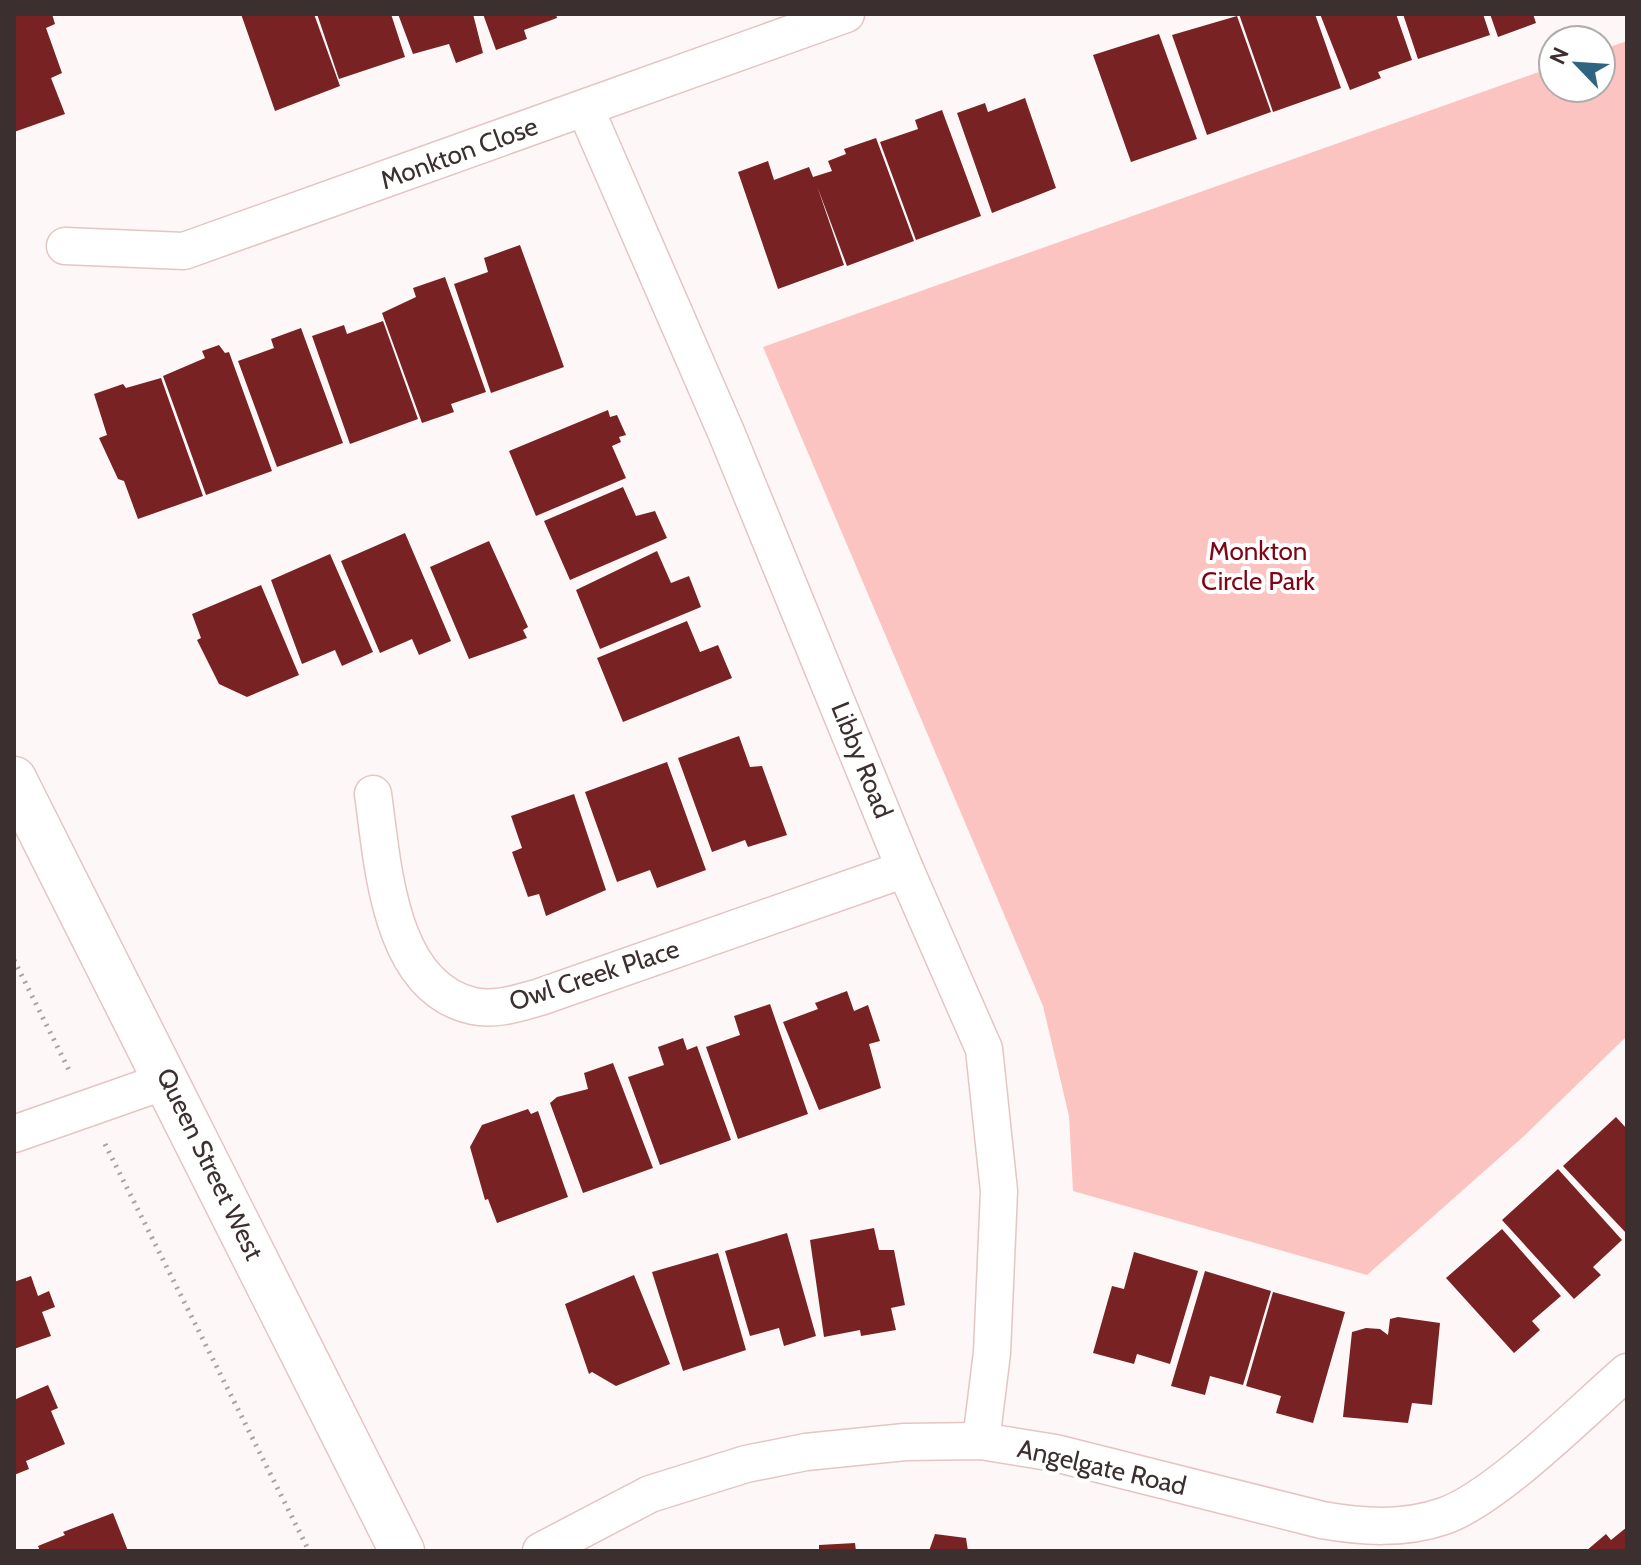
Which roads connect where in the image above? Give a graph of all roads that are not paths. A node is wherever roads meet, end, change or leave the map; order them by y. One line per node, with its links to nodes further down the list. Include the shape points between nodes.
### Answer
1 (846, 14): 2 (street, Monkton Close)
2 (585, 108): 3 (street, Monkton Close, via 184,251); 6 (street, Libby Road, via 732,446)
3 (65, 246)
4 (14, 779): 7 (main road, Queen Street West)
5 (373, 794): 6 (street, Owl Creek Place, via 389,904 404,942 423,976 447,996 474,1006 508,1006 540,997)
6 (905, 869): 10 (street, Libby Road, via 984,1049 995,1123 999,1191 992,1353)
7 (168, 1080): 8 (street); 11 (main road, Queen Street West)
8 (14, 1134)
9 (1627, 1372): 10 (street, Angelgate Road, via 1481,1495 1444,1516 1398,1525 1362,1527 1322,1520 1055,1453)
10 (981, 1441): 12 (street, Angelgate Road, via 891,1443 746,1464 650,1494)
11 (402, 1551)
12 (541, 1551)

